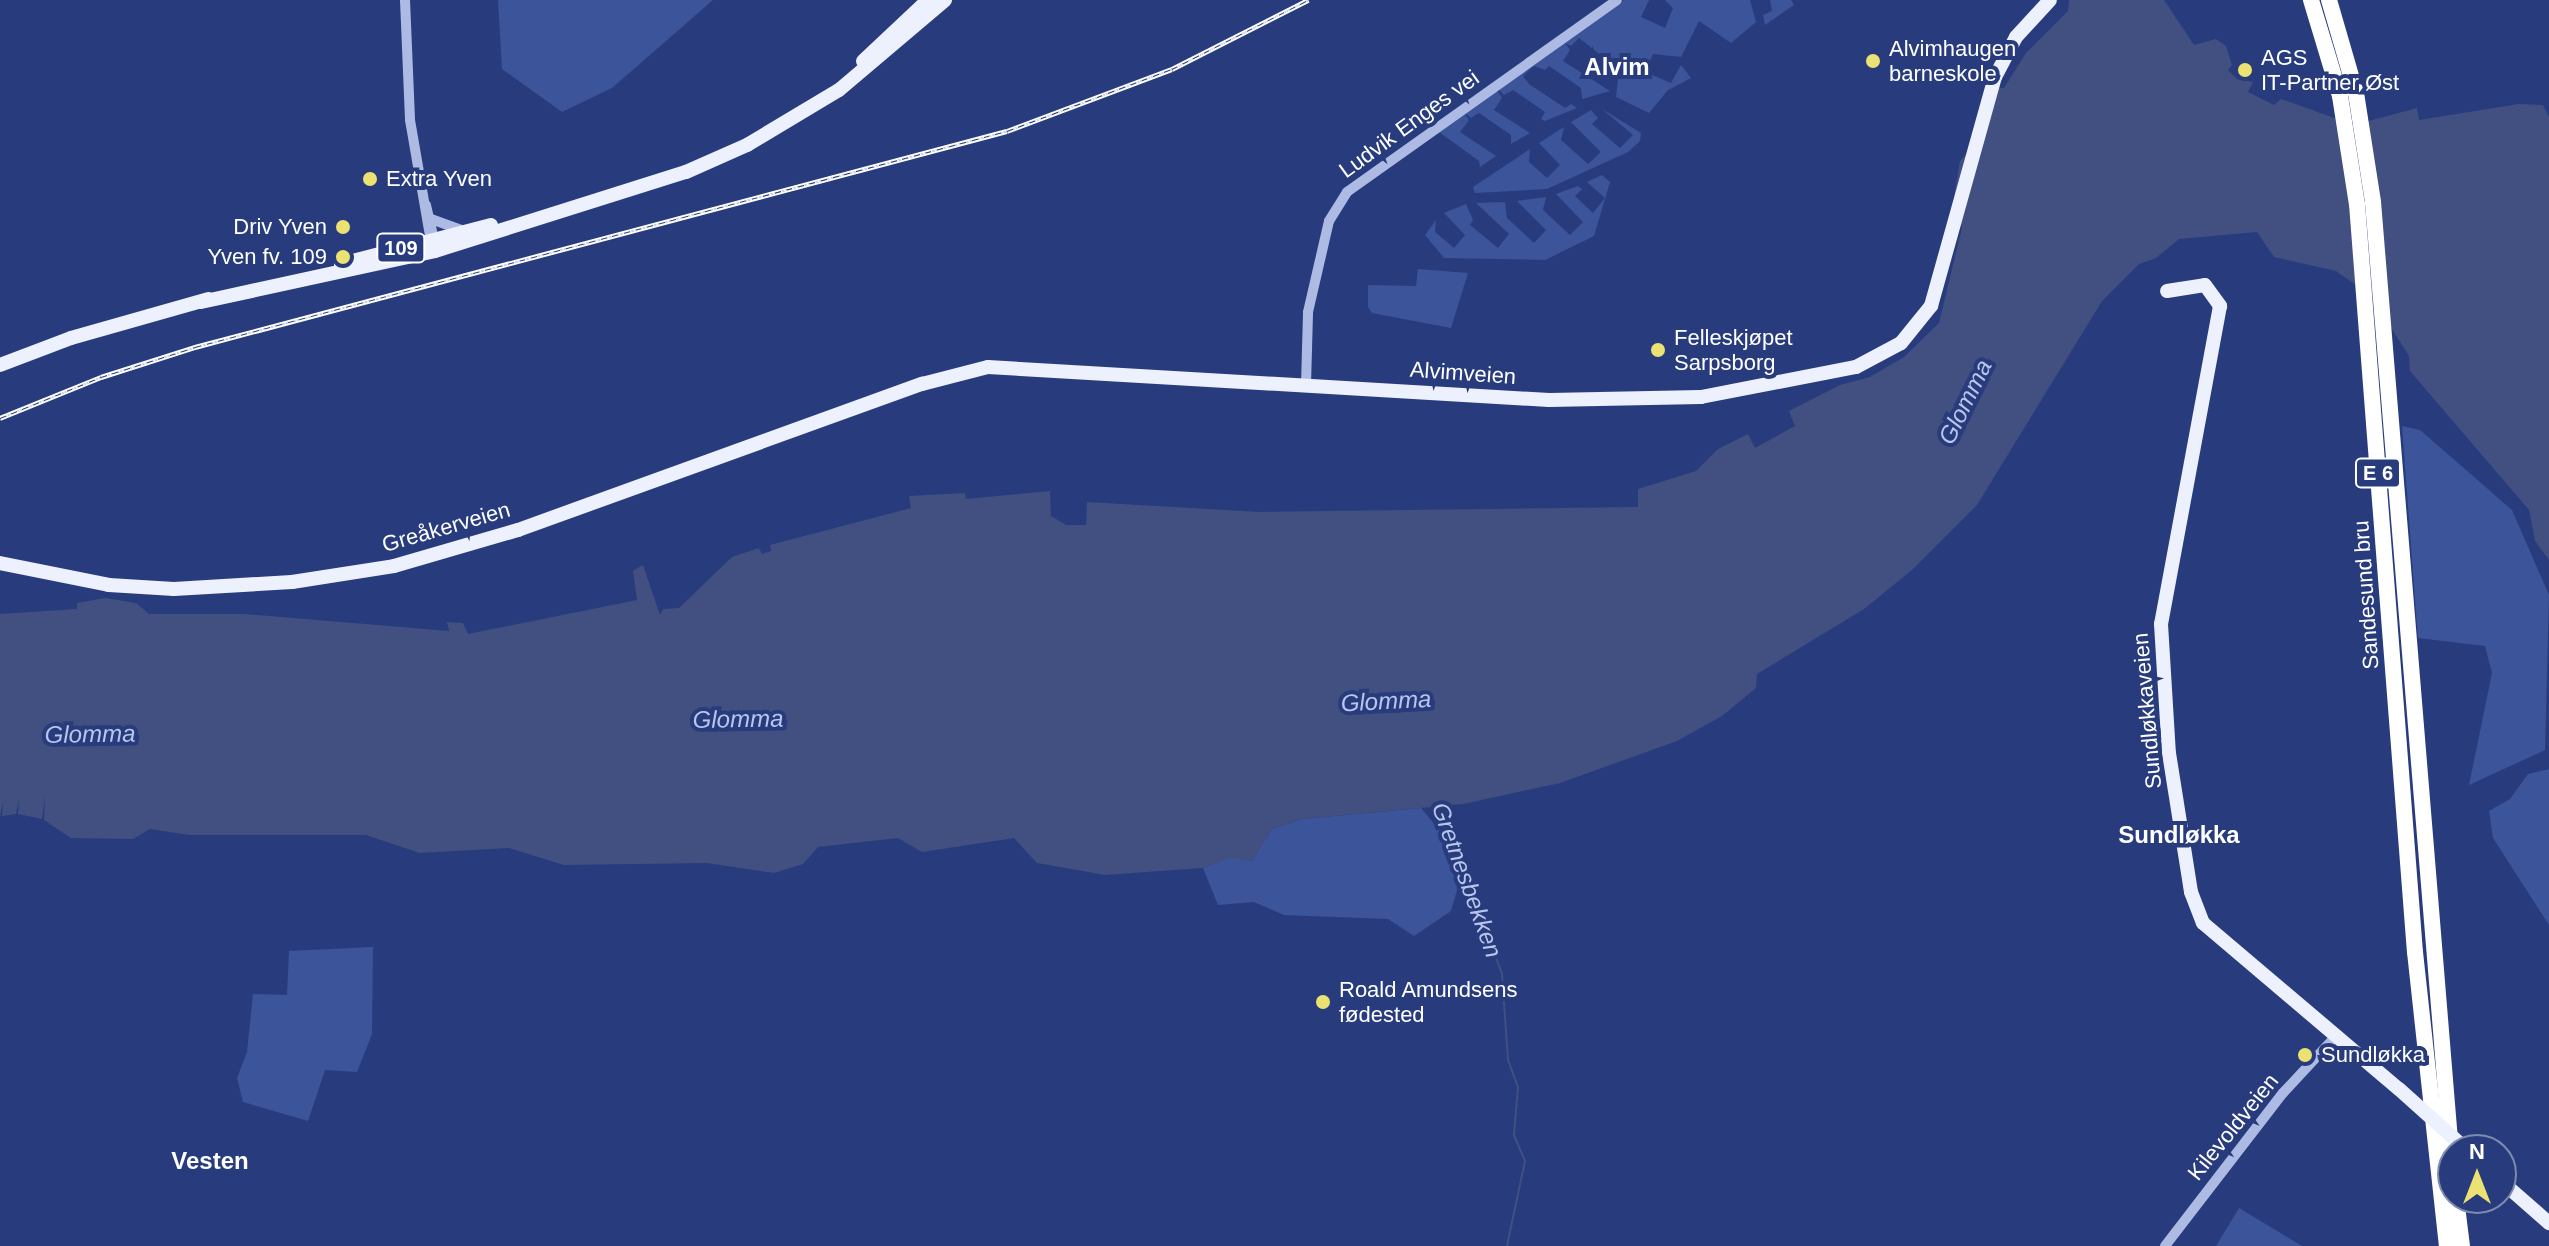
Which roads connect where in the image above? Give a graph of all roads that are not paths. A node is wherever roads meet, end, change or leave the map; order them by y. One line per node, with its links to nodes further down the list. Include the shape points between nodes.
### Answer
1 (405, 0): 9 (street, via 410,120)
2 (928, 0): 8 (main road, 109)
3 (945, 0): 8 (main road, 109, via 864,72)
4 (1617, 0): 16 (street, Ludvik Enges vei, via 1347,192 1329,221 1308,312)
5 (2050, 0): 16 (main road, Alvimveien, via 2004,56 1936,296 1916,328 1884,355 1832,373 1665,399 1533,400)
6 (2311, 0): 19 (highway, Sandesund bru / E 6, via 2340,96 2354,180)
7 (2329, 0): 19 (highway, Sandesund bru / E 6, via 2356,93 2373,202)
8 (815, 104): 10 (main road, 109, via 711,162)
9 (421, 192): 11 (street); 13 (street)
10 (603, 199): 12 (main road, 109); 13 (main road, 109)
11 (431, 219): 12 (street); 13 (street)
12 (468, 231): 13 (main road, 109)
13 (432, 244): 15 (main road, 109, via 71,338)
14 (2167, 291): 20 (main road, Sundløkkaveien, via 2205,285 2220,306 2161,624 2169,753 2191,892 2203,923)
15 (0, 365)
16 (1306, 385): 17 (main road, Alvimveien, via 999,366 954,374)
17 (885, 398): 18 (main road, Greåkerveien, via 518,530 370,570 280,583 144,588)
18 (0, 563)
19 (2423, 952): 21 (highway, E 6); 27 (highway, E 6)
20 (2336, 1036): 22 (main road, Sundløkkaveien, bridge); 26 (street, Kilevoldveien, via 2283,1093)
21 (2447, 1134)
22 (2449, 1134)
23 (2517, 1195): 25 (main road)
24 (2458, 1214): 28 (highway)
25 (2549, 1223)
26 (2165, 1246)
27 (2447, 1246)
28 (2462, 1246)

